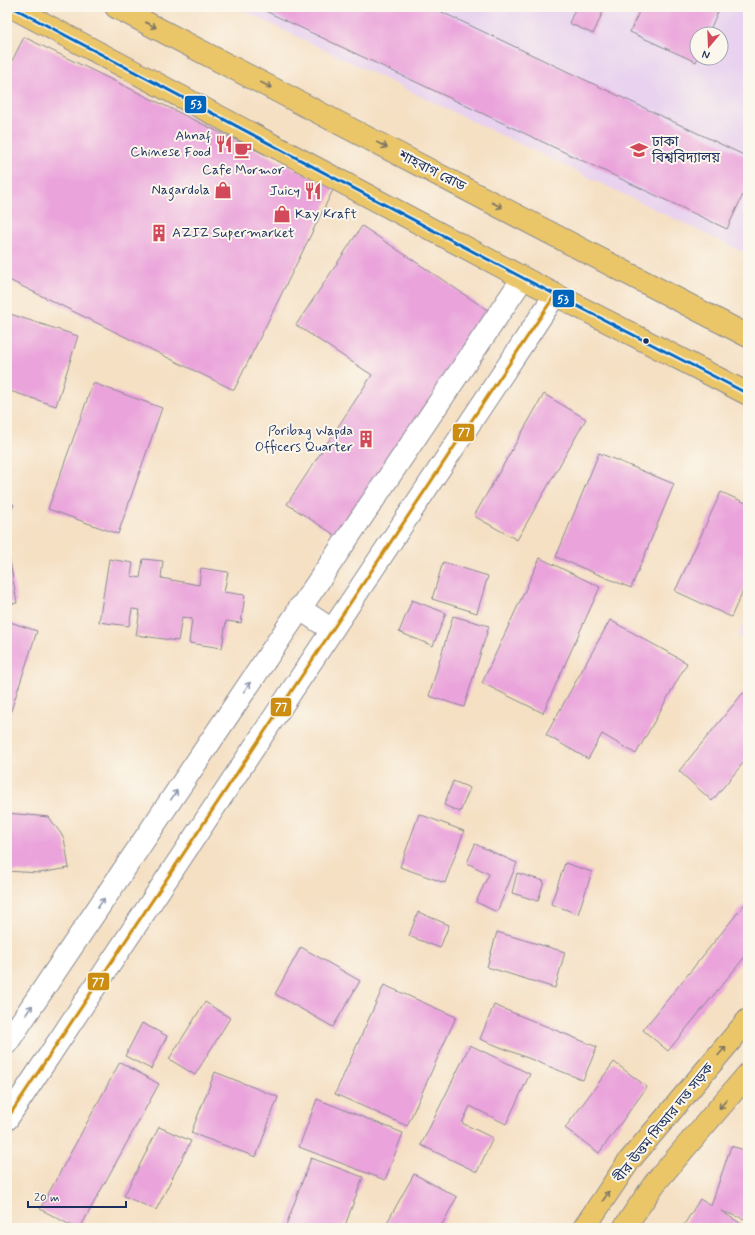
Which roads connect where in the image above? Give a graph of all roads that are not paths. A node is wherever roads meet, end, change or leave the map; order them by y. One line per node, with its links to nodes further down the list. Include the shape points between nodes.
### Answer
1 (12, 7): 3 (main road)
2 (116, 7): 5 (main road, শাহবাগ রোড, one-way to 5)
3 (523, 278): 4 (main road); 7 (street)
4 (555, 295): 6 (main road); 8 (street)
5 (748, 336)
6 (748, 394)
7 (299, 608): 8 (street); 10 (street, one-way to 7)
8 (332, 630): 12 (street)
9 (748, 1020): 13 (main road, বীর উত্তম সিআর দত্ত সড়ক, one-way to 9, via 629,1161)
10 (7, 1043)
11 (748, 1074): 14 (main road, one-way to 14, via 656,1182)
12 (9, 1112)
13 (584, 1228)
14 (624, 1228)

